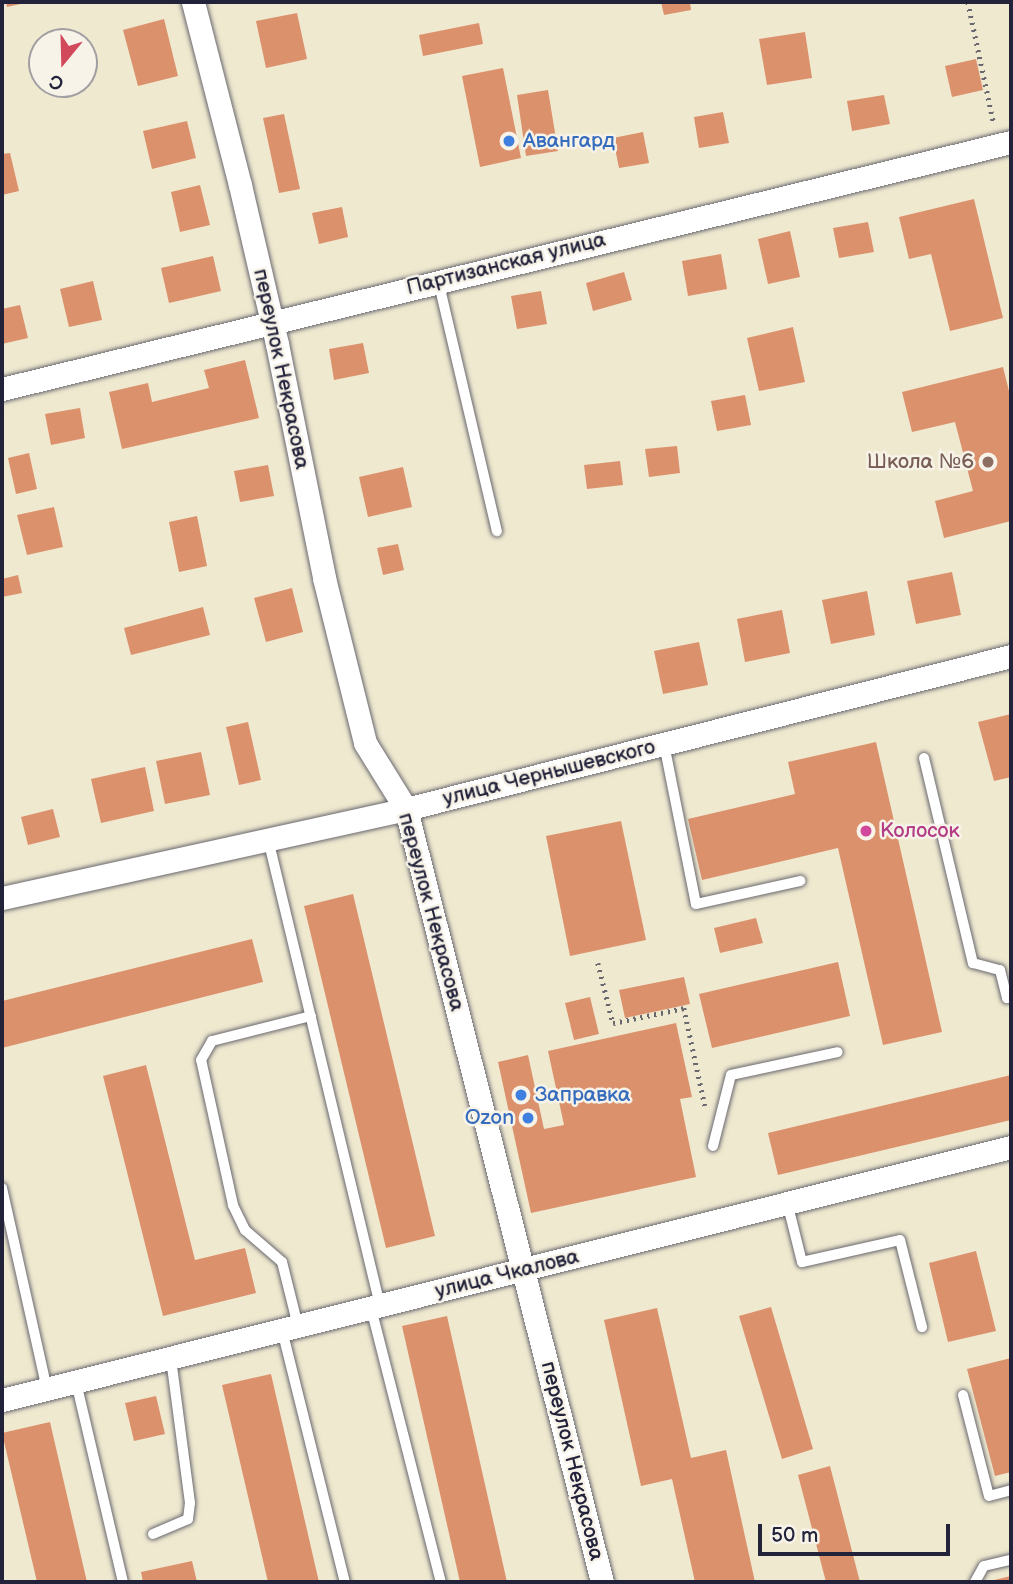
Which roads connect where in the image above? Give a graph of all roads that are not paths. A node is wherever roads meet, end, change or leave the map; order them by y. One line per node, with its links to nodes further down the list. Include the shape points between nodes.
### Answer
1 (192, 2): 4 (street, переулок Некрасова)
2 (1005, 144): 3 (street, Партизанская улица)
3 (438, 280): 4 (street, Партизанская улица); 6 (lane)
4 (272, 323): 5 (street, Партизанская улица); 10 (street, переулок Некрасова, via 324,578 365,743)
5 (2, 388)
6 (497, 531)
7 (1011, 656): 8 (street, улица Чернышевского)
8 (664, 744): 10 (street, улица Чернышевского); 12 (lane, via 696,904)
9 (924, 758): 14 (lane, via 973,963 1000,970 1007,998)
10 (406, 809): 11 (street, улица Чернышевского); 21 (street, переулок Некрасова)
11 (268, 839): 13 (street, улица Чернышевского); 15 (lane)
12 (800, 881)
13 (2, 898)
14 (1011, 997)
15 (310, 1016): 22 (lane); 24 (lane, via 212,1041 201,1060 233,1205 244,1230 282,1262)
16 (838, 1052): 17 (lane, via 731,1075)
17 (713, 1146)
18 (1011, 1147): 20 (street, улица Чкалова)
19 (2, 1188): 27 (lane)
20 (787, 1202): 21 (street, улица Чкалова); 23 (lane, via 802,1262 900,1240)
21 (523, 1270): 22 (street, улица Чкалова); 36 (street, переулок Некрасова)
22 (376, 1306): 24 (street, улица Чкалова); 35 (lane)
23 (922, 1326)
24 (290, 1328): 25 (street, улица Чкалова); 34 (lane)
25 (171, 1358): 26 (street, улица Чкалова); 31 (lane, via 190,1503 188,1519)
26 (76, 1382): 27 (street, улица Чкалова); 33 (lane)
27 (47, 1389): 29 (street, улица Чкалова)
28 (963, 1395): 30 (lane, via 989,1496)
29 (2, 1400)
30 (1011, 1490)
31 (153, 1534)
32 (1011, 1560): 37 (lane, via 984,1566)
33 (123, 1582)
34 (345, 1582)
35 (442, 1582)
36 (602, 1582)
37 (975, 1582)

